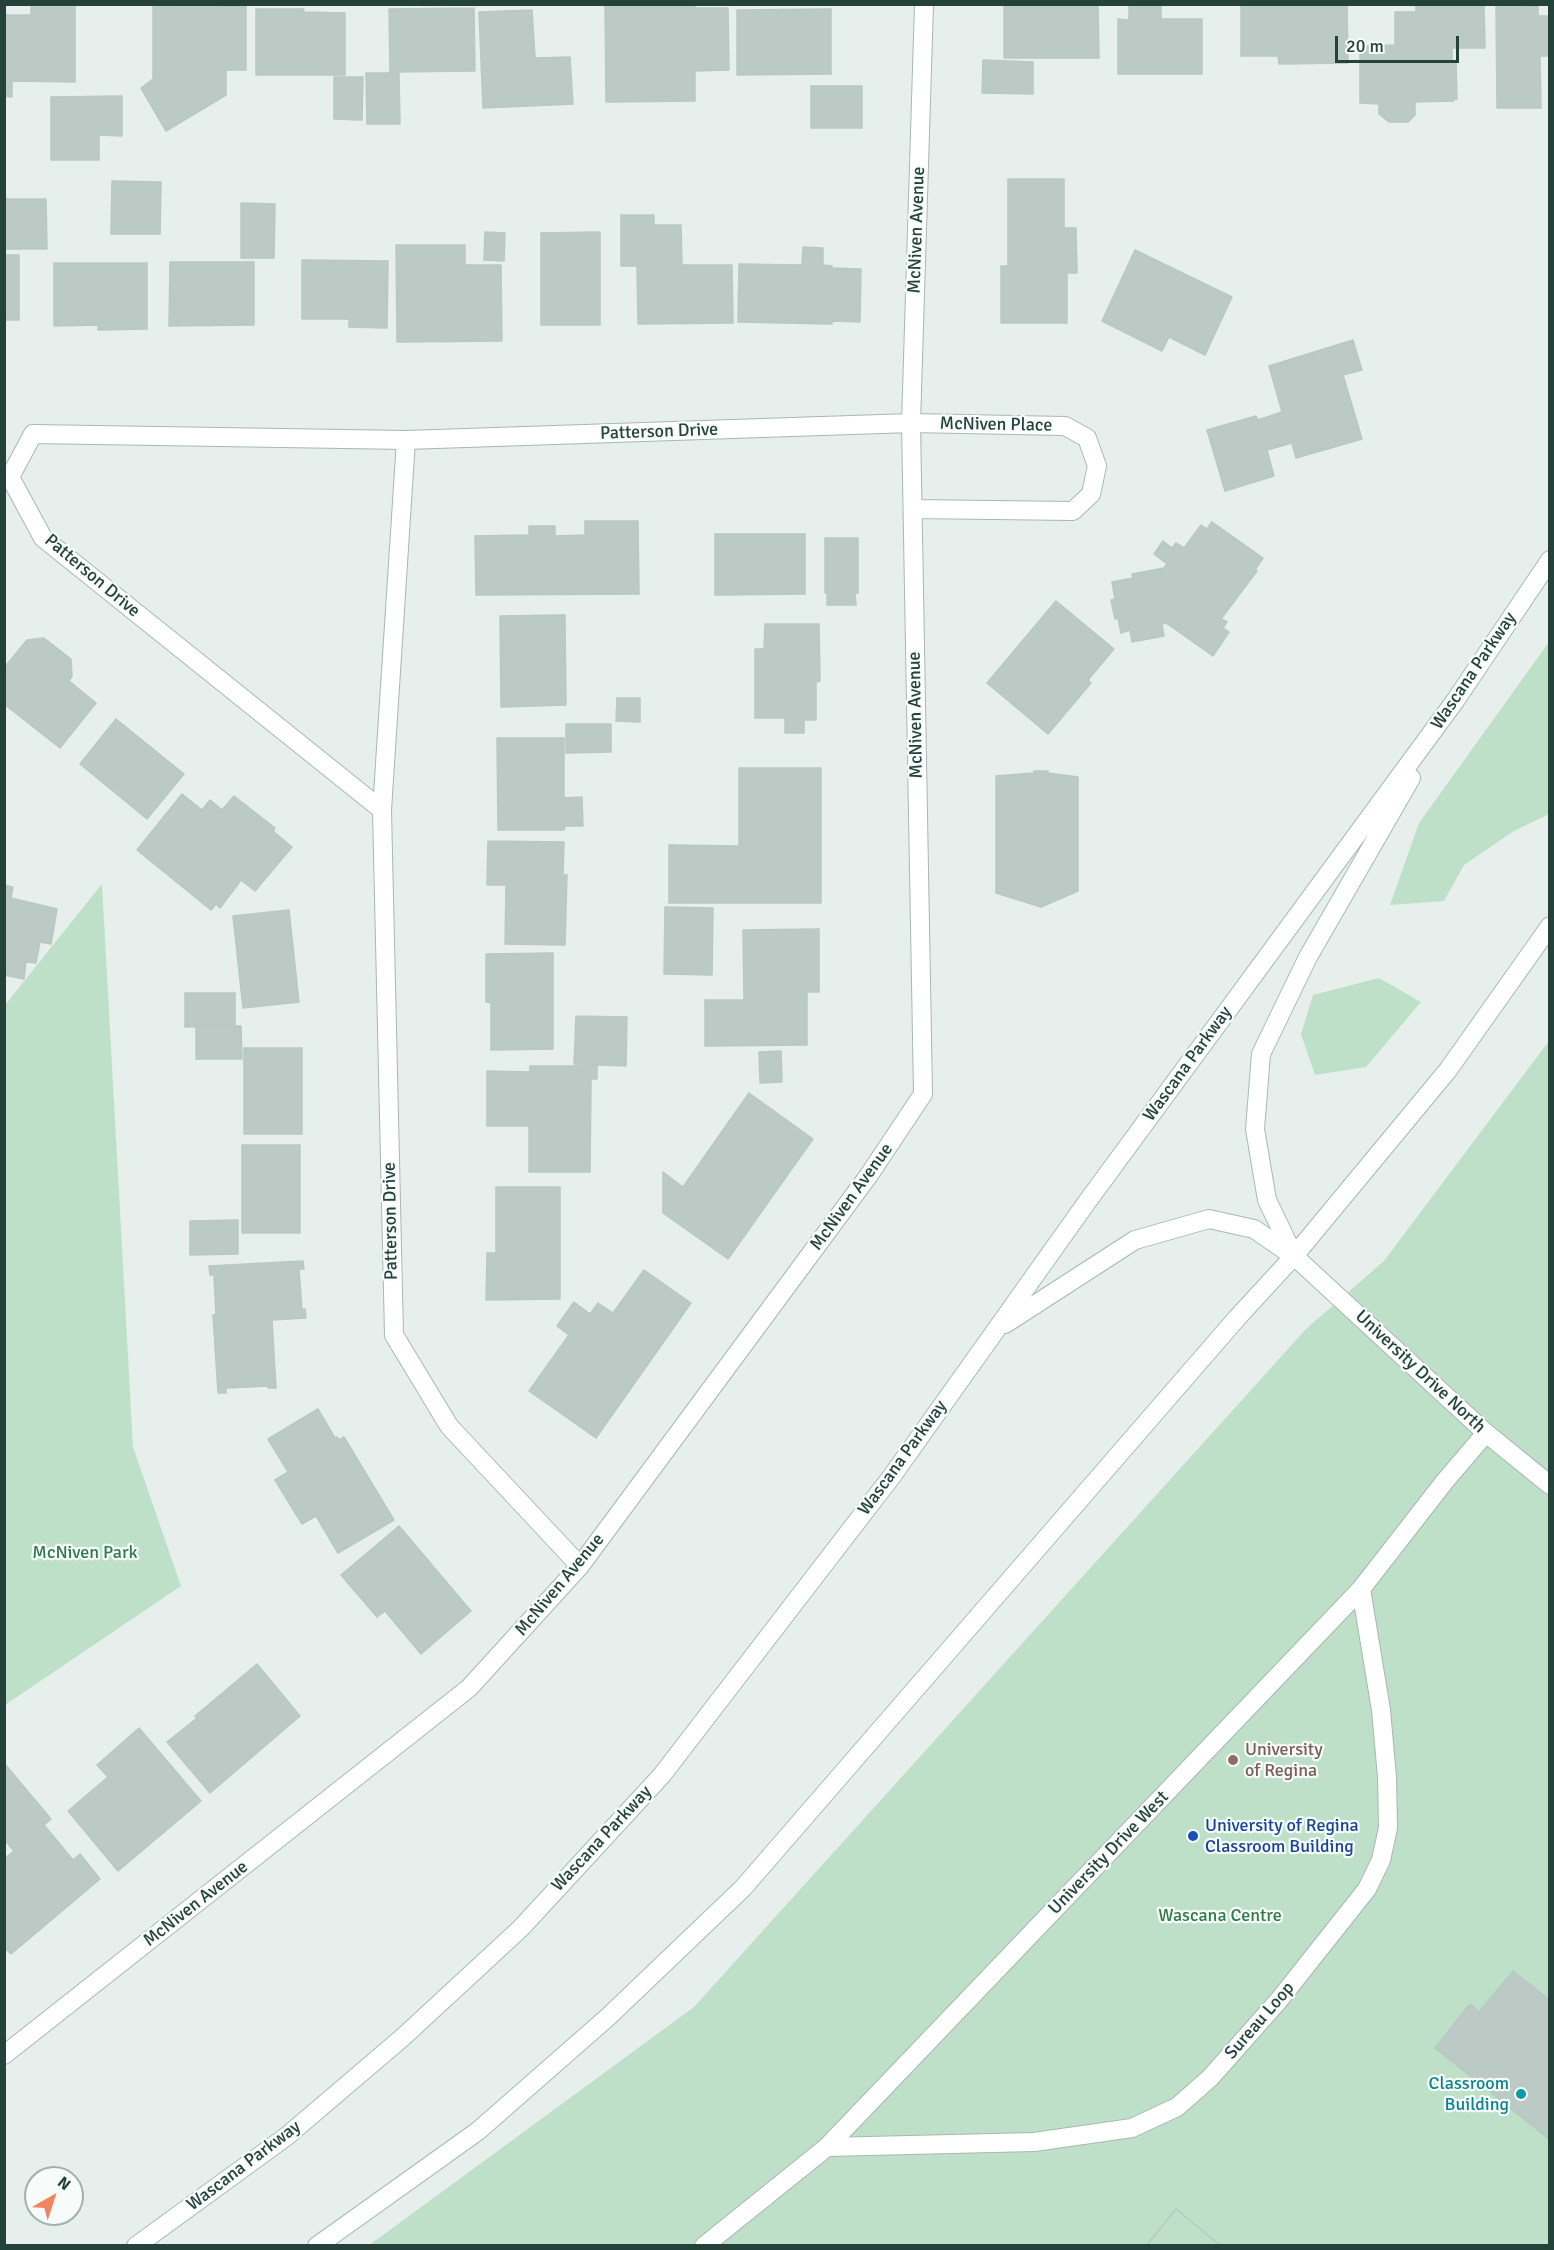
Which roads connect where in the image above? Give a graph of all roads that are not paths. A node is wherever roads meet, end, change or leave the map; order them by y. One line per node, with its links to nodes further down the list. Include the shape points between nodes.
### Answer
1 (924, 4): 2 (street, McNiven Avenue)
2 (911, 423): 3 (street, Patterson Drive); 4 (street, McNiven Avenue); 4 (street, McNiven Place, via 1065,426 1087,438 1097,466 1091,494 1073,511)
3 (406, 440): 7 (street, Patterson Drive); 7 (street, Patterson Drive, via 33,434 10,477 43,538)
4 (913, 509): 13 (street, McNiven Avenue, via 923,1094 869,1175)
5 (1550, 560): 6 (street, Wascana Parkway)
6 (1455, 701): 9 (street, via 1308,957 1261,1054 1255,1129 1266,1200); 10 (street, Wascana Parkway)
7 (382, 810): 13 (street, Patterson Drive, via 394,1335 449,1426)
8 (1550, 926): 9 (street, via 1448,1071)
9 (1294, 1256): 10 (street, via 1254,1229 1209,1219 1135,1240); 11 (street, University Drive North); 18 (street, via 742,1888 608,2017 478,2131)
10 (997, 1329): 17 (street, Wascana Parkway, via 892,1476 662,1775 529,1919 402,2038 287,2136)
11 (1486, 1434): 12 (street, University Drive North); 14 (street, University Drive West)
12 (1550, 1485)
13 (580, 1566): 15 (street, McNiven Avenue, via 469,1688)
14 (1361, 1589): 16 (street, University Drive West); 16 (street, Sureau Loop, via 1382,1710 1388,1828 1382,1860 1367,1889 1279,2000 1210,2078 1178,2107 1132,2128 1034,2142)
15 (4, 2055)
16 (827, 2147): 19 (street, University Drive West)
17 (136, 2246)
18 (317, 2246)
19 (704, 2246)

